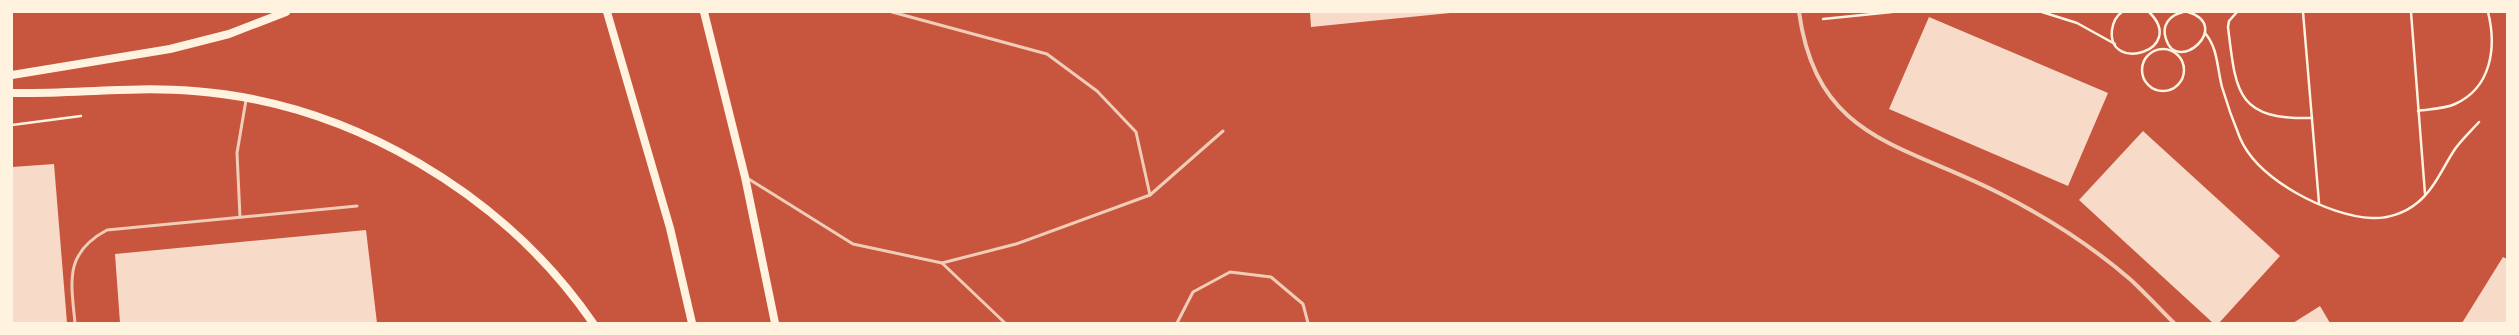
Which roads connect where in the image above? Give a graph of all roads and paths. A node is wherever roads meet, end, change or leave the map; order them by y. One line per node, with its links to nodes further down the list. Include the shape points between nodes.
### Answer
1 (286, 12): 23 (main road, via 229,34 170,49)
2 (607, 12): 41 (main road, via 670,228)
3 (704, 12): 32 (main road)
4 (892, 12): 34 (lane, via 1047,54 1097,91 1136,132)
5 (1799, 12): 16 (street)
6 (1892, 12): 16 (path)
7 (2042, 12): 20 (path, via 2076,23)
8 (2122, 12): 20 (path, via 2113,24)
9 (2149, 12): 17 (path)
10 (2183, 12): 18 (path, via 2168,20)
11 (2188, 12): 19 (path, via 2196,14 2203,23)
12 (2237, 12): 28 (path, via 2229,21 2228,27 2233,72 2239,90 2250,104 2266,114 2284,119)
13 (2303, 12): 28 (path)
14 (2411, 12): 26 (path)
15 (2488, 12): 26 (path, via 2490,65 2483,82 2470,96 2453,105)
16 (1800, 22): 46 (street, via 1802,38 1813,68 1829,97 1847,116 1874,135 2001,194 2068,234 2131,280)
17 (2159, 28): 18 (path); 21 (path, via 2158,39)
18 (2164, 30): 22 (path, via 2166,40)
19 (2205, 33): 22 (path, via 2201,43 2193,50 2182,52); 35 (path, via 2213,43 2221,86 2241,141 2257,164 2278,183 2302,197)
20 (2115, 44): 21 (path, via 2123,52 2132,55)
21 (2152, 49): 22 (path); 22 (path, via 2142,66 2142,76 2147,84 2164,91 2180,82 2184,73 2184,64)
22 (2172, 49)
23 (12, 75)
24 (12, 93): 25 (main road, via 143,88 195,91)
25 (246, 98): 37 (lane, via 237,153); 40 (main road, via 309,114 369,137 426,167 480,203 528,245 575,297)
26 (2418, 111): 33 (path)
27 (82, 116): 30 (path)
28 (2312, 118): 35 (path)
29 (2479, 122): 33 (path, via 2456,148)
30 (12, 124)
31 (1223, 131): 34 (lane)
32 (745, 177): 38 (lane, via 853,244); 42 (main road)
33 (2425, 194): 35 (path, via 2417,203 2396,215 2372,218 2348,214)
34 (1150, 195): 38 (lane, via 1016,244)
35 (2319, 203)
36 (357, 206): 37 (lane)
37 (240, 217): 39 (lane, via 123,227 107,230 91,238 79,251 72,267)
38 (942, 263): 43 (lane)
39 (75, 323)
40 (593, 323)
41 (692, 323)
42 (775, 323)
43 (1005, 323)
44 (1177, 323): 45 (lane, via 1193,292 1230,272 1271,277 1302,304)
45 (1308, 323)
46 (2174, 323)

